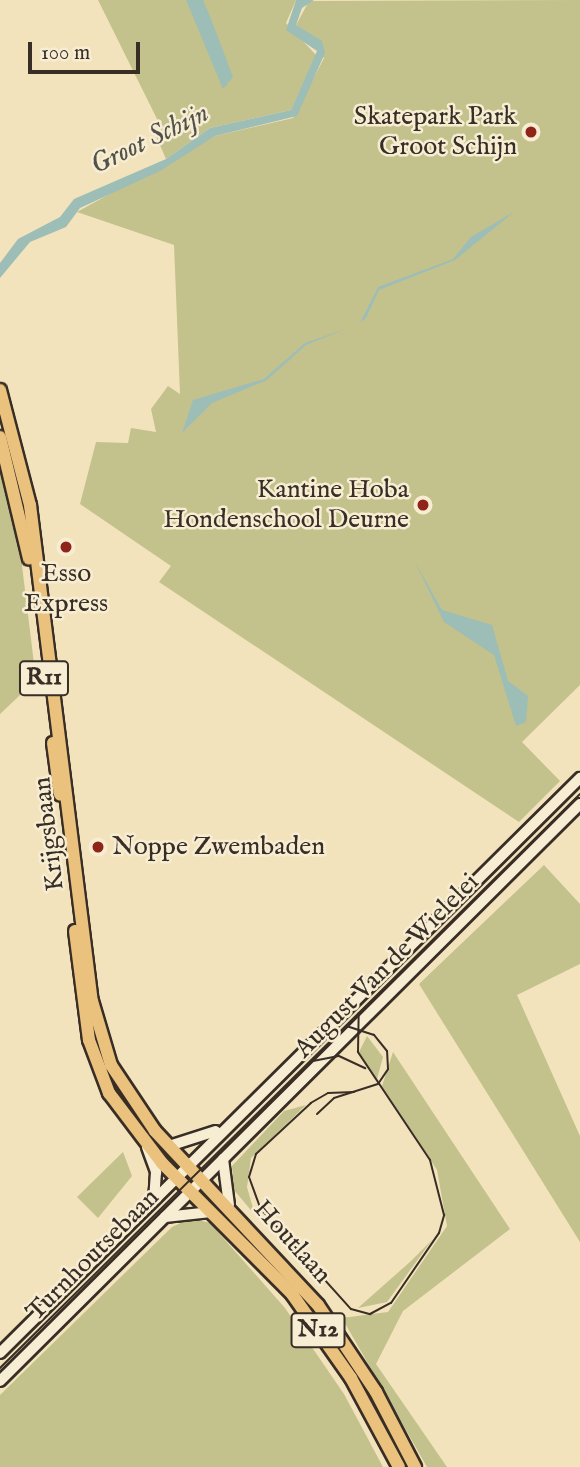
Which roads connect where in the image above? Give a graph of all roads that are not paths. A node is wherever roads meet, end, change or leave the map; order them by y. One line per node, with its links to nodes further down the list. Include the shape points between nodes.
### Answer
1 (0, 390): 7 (main road, Krijgsbaan / R11, via 30,505 96,1022 122,1088)
2 (0, 437): 6 (main road, Krijgsbaan / R11, via 29,560 89,1040 109,1093)
3 (580, 778): 5 (main road, August Van de Wielelei)
4 (580, 804): 8 (main road, August Van de Wielelei)
5 (227, 1123): 7 (main road); 9 (main road, August Van de Wielelei)
6 (146, 1144): 10 (main road, Krijgsbaan / R11); 13 (main road, via 156,1172)
7 (169, 1146): 9 (main road, Krijgsbaan / R11)
8 (223, 1158): 11 (main road, August Van de Wielelei); 14 (main road)
9 (188, 1165): 10 (main road, Turnhoutsebaan); 11 (main road, Houtlaan / N12)
10 (176, 1177): 12 (main road, Houtlaan / N12); 13 (main road, Turnhoutsebaan)
11 (202, 1179): 12 (main road, Turnhoutsebaan); 14 (main road, Houtlaan / N12)
12 (190, 1192): 15 (main road, Houtlaan / N12); 16 (main road, Turnhoutsebaan)
13 (154, 1198): 17 (main road, Turnhoutsebaan)
14 (229, 1205): 20 (main road, Houtlaan / N12, via 346,1344)
15 (211, 1212): 16 (main road); 19 (main road, Houtlaan / N12, via 307,1313)
16 (162, 1218): 18 (main road, Turnhoutsebaan)
17 (0, 1353)
18 (0, 1381)
19 (399, 1467)
20 (415, 1467)

